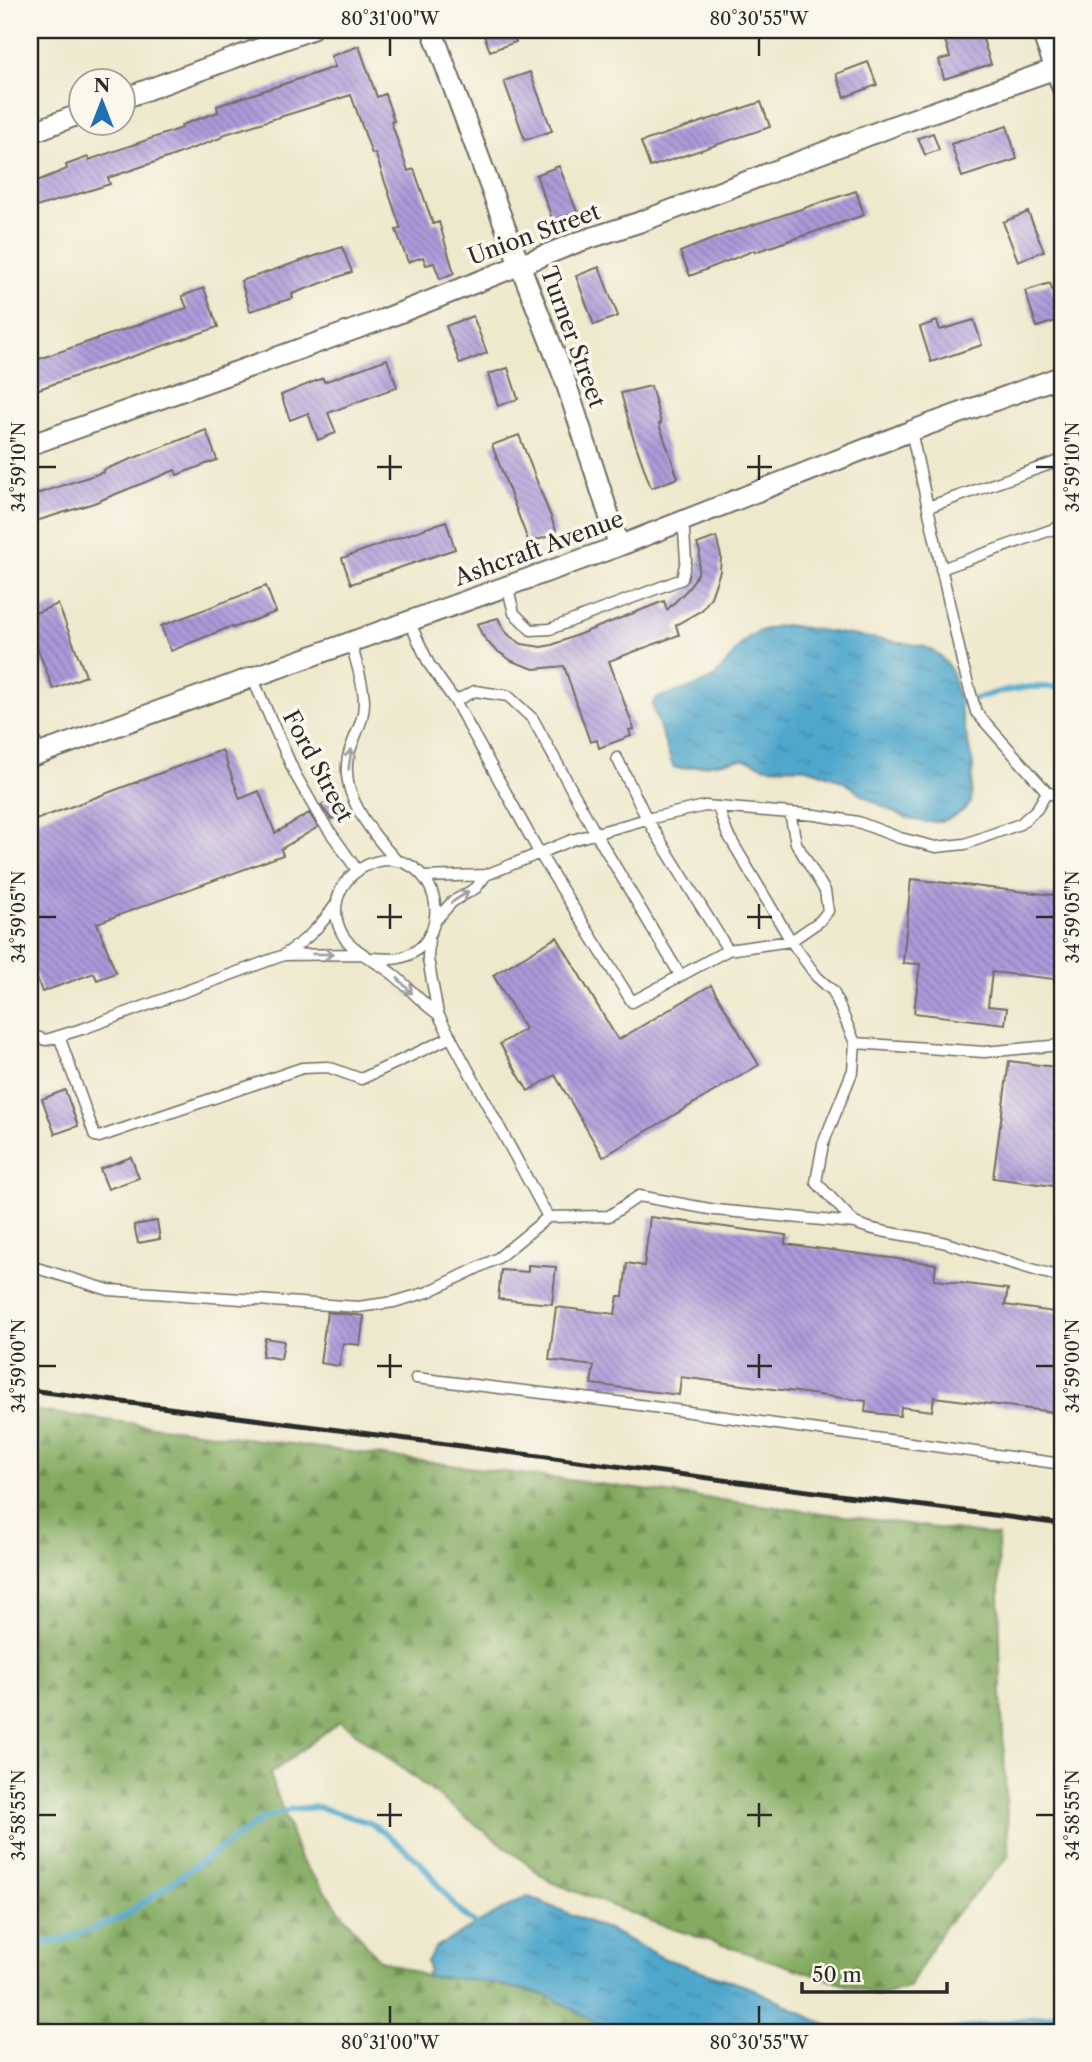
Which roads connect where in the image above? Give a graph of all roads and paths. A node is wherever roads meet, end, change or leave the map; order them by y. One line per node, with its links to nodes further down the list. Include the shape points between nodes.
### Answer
1 (310, 30): 5 (street)
2 (432, 30): 8 (street, Turner Street)
3 (1041, 30): 4 (street)
4 (1059, 78): 8 (street, Union Street)
5 (136, 94)
6 (66, 119): 7 (street)
7 (30, 133)
8 (520, 264): 11 (street, Union Street, via 384,318); 16 (street, Turner Street, via 565,380)
9 (1062, 376): 10 (street, Ashcraft Avenue)
10 (911, 431): 13 (lane); 14 (street, Ashcraft Avenue)
11 (30, 445)
12 (1062, 460): 13 (lane)
13 (928, 507): 17 (lane)
14 (683, 519): 16 (street, Ashcraft Avenue); 18 (lane, via 686,561 682,579 550,629 531,630 514,613)
15 (1062, 526): 17 (lane)
16 (619, 546): 18 (street, Ashcraft Avenue)
17 (941, 569): 26 (lane, via 976,712)
18 (507, 585): 19 (street, Ashcraft Avenue)
19 (409, 621): 20 (street, Ashcraft Avenue); 22 (lane, via 429,664)
20 (351, 642): 21 (street, Ashcraft Avenue); 33 (lane, one-way to 20, via 371,833 350,791 348,758 364,701)
21 (252, 677): 24 (street, Ashcraft Avenue); 34 (lane, Ford Street, via 295,774)
22 (456, 701): 31 (lane, via 475,691 508,696 533,719); 32 (lane)
23 (30, 726): 24 (lane)
24 (34, 755)
25 (617, 758): 30 (lane)
26 (1047, 792): 27 (lane); 29 (lane, via 1020,824 965,844 936,847 858,822)
27 (1062, 798)
28 (719, 807): 29 (lane); 30 (lane); 40 (lane, via 727,833)
29 (790, 813): 40 (lane, via 796,843 828,901 828,911 820,921)
30 (648, 819): 31 (lane); 41 (lane)
31 (596, 834): 32 (lane); 44 (lane)
32 (540, 853): 35 (lane); 44 (lane, via 632,1002)
33 (397, 861): 34 (lane, via 381,860); 36 (lane)
34 (357, 870): 37 (lane, via 341,888)
35 (486, 875): 36 (lane); 38 (lane, one-way to 35)
36 (424, 877): 38 (lane, via 434,898)
37 (336, 904): 42 (lane, via 307,940); 43 (lane, via 344,938)
38 (435, 921): 39 (lane)
39 (429, 935): 43 (lane, via 406,956 389,960); 45 (lane, via 428,959)
40 (791, 941): 41 (lane); 49 (lane, via 833,991)
41 (728, 950): 44 (lane)
42 (284, 955): 43 (lane, one-way to 43); 47 (lane)
43 (368, 956): 45 (lane, one-way to 45)
44 (680, 975)
45 (438, 1014): 48 (lane)
46 (30, 1035): 47 (lane, via 46,1040)
47 (59, 1036): 48 (lane, via 99,1137 302,1068 328,1067 361,1079)
48 (451, 1037): 51 (lane)
49 (855, 1043): 50 (lane, via 984,1052); 52 (lane, via 853,1070 823,1144 816,1182)
50 (1062, 1045)
51 (548, 1217): 52 (lane, via 609,1216 639,1196 715,1210); 53 (lane, via 498,1258 428,1292 358,1307 109,1290)
52 (855, 1223): 54 (lane)
53 (30, 1266)
54 (1062, 1276)
55 (416, 1378): 56 (lane)
56 (1062, 1464)

